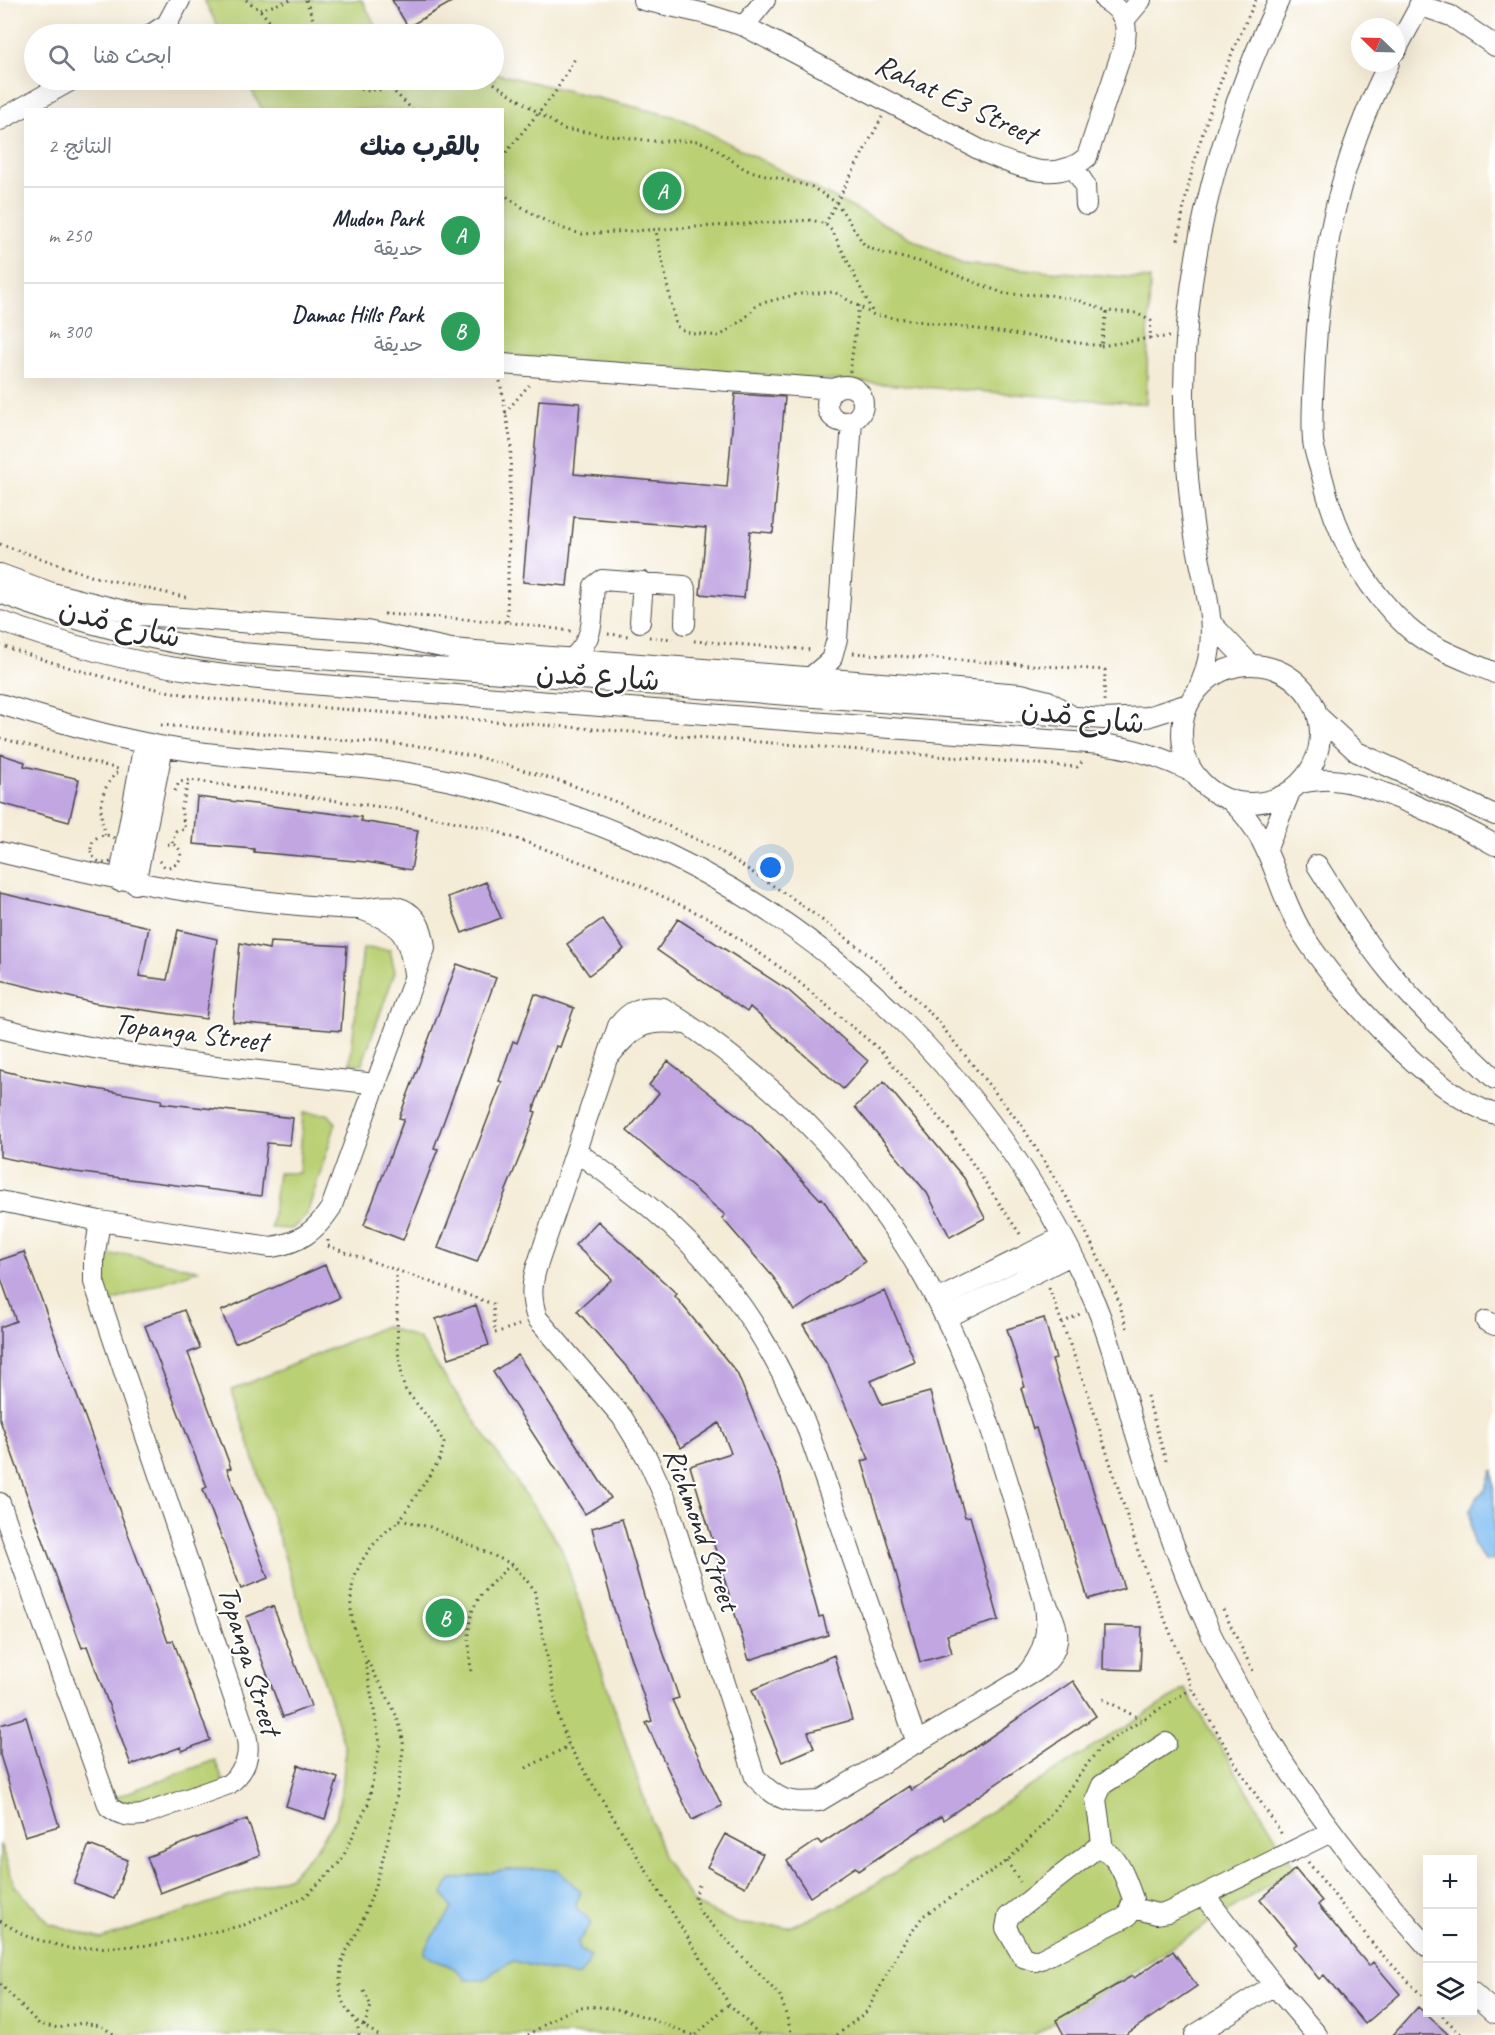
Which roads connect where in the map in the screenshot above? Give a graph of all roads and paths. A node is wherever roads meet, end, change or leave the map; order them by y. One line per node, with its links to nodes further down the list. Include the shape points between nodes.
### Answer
1 (180, 0): 13 (street)
2 (246, 0): 11 (path)
3 (290, 0): 11 (path)
4 (306, 0): 15 (path)
5 (643, 0): 16 (street, Rahat E3 Street)
6 (765, 0): 16 (street)
7 (1105, 0): 12 (street, via 1117,7)
8 (1141, 0): 12 (street)
9 (1279, 0): 54 (street, via 1252,56 1221,147 1198,241 1186,337 1186,444 1193,530)
10 (1421, 3): 17 (street); 18 (street, via 1451,16)
11 (260, 10): 14 (path)
12 (1125, 19): 31 (street, via 1126,39 1092,144 1087,157)
13 (167, 24)
14 (272, 24)
15 (315, 24)
16 (744, 26): 26 (street, Rahat E3 Street)
17 (1405, 33)
18 (1495, 46)
19 (576, 57): 28 (path, via 554,94)
20 (1385, 72): 60 (street, via 1347,159 1329,232 1318,295 1313,441 1328,503 1348,553 1377,595 1408,628 1435,646)
21 (504, 89): 28 (path)
22 (54, 90): 29 (street)
23 (360, 90): 24 (path)
24 (378, 90)
25 (393, 90): 27 (path)
26 (890, 103): 31 (street, Rahat E3 Street, via 1004,161 1059,172); 33 (path)
27 (411, 108)
28 (538, 111): 30 (path); 33 (path, via 563,129 592,135 698,141 746,170 804,184)
29 (0, 120)
30 (504, 154)
31 (1074, 168): 34 (street, via 1085,185)
32 (504, 195): 36 (path, via 559,229 582,234)
33 (837, 203): 35 (path); 38 (path, via 865,246 882,253 926,263 1005,294 1050,295)
34 (1086, 205)
35 (825, 224): 36 (path, via 812,220); 39 (path, via 833,232)
36 (656, 231): 37 (path, via 676,326 689,333 720,336 758,304 798,294 834,292)
37 (859, 305): 39 (path); 44 (path)
38 (1107, 311): 40 (path); 40 (path, via 1144,317 1151,321 1152,333 1150,339)
39 (874, 315): 40 (path)
40 (1101, 346)
41 (504, 364): 42 (street)
42 (546, 366): 44 (street); 45 (path)
43 (499, 378): 45 (path)
44 (841, 387): 46 (street, via 860,392 864,405); 46 (street, via 829,394 827,410 837,421)
45 (505, 413): 51 (path, via 511,489)
46 (852, 421): 56 (street)
47 (0, 574): 57 (street, via 52,593 140,615 368,631 435,647)
48 (643, 582): 52 (street); 53 (street, via 684,586); 55 (street, via 598,581 594,586)
49 (0, 593): 66 (street, شارع مُدن, via 111,629 197,648)
50 (0, 621): 72 (street, شارع مُدن, via 93,650 188,670 482,697 1101,744 1143,751)
51 (507, 622)
52 (640, 622)
53 (685, 624)
54 (1212, 624): 59 (street); 63 (street, via 1210,656)
55 (591, 633): 57 (street); 58 (street)
56 (837, 639): 61 (street, via 831,660); 62 (street, via 848,669)
57 (573, 658): 58 (street)
58 (608, 661): 61 (street)
59 (1248, 663): 63 (street, via 1222,670); 67 (street, via 1272,666 1293,677 1310,695)
60 (1495, 673)
61 (811, 677): 62 (street)
62 (862, 681): 66 (street, via 1035,696)
63 (1200, 685): 65 (street)
64 (0, 704): 70 (street, via 104,735)
65 (1188, 704): 66 (street, شارع مُدن, via 1147,717); 72 (street, via 1181,727 1183,750)
66 (1072, 717)
67 (1319, 717): 75 (street, via 1320,741 1314,764); 78 (street, via 1357,752)
68 (154, 725): 101 (path, via 428,747 486,759 599,796 715,848 876,960 935,1018 1022,1126 1076,1212 1117,1296)
69 (0, 738): 71 (path)
70 (153, 745): 74 (street); 96 (street, via 237,758 423,775 496,791 578,817 706,874 821,950 894,1012 938,1057 986,1114 1028,1175)
71 (121, 770): 74 (path); 80 (path, via 105,787 101,803 100,820)
72 (1192, 772): 77 (street, via 1209,790)
73 (179, 782): 74 (path); 76 (path); 81 (path, via 189,780 181,809 185,829 176,831)
74 (147, 783): 87 (street)
75 (1295, 788): 77 (street, via 1271,800 1251,804); 83 (street, via 1333,780 1366,788); 84 (street)
76 (174, 796)
77 (1231, 801): 84 (street, via 1252,822)
78 (1495, 815)
79 (165, 834): 82 (path)
80 (105, 835)
81 (172, 843): 82 (path); 82 (path, via 182,854 173,867 165,867 159,861 158,852)
82 (164, 845)
83 (1495, 845)
84 (1267, 848): 91 (street, via 1282,893 1304,936 1332,974 1429,1075 1459,1098)
85 (0, 852): 87 (street)
86 (1317, 865): 89 (street, via 1389,972)
87 (127, 882): 90 (street, via 251,900 361,909 391,921 401,930 411,952 414,975)
88 (0, 1028): 90 (street, Topanga Street, via 137,1057)
89 (1495, 1079)
90 (377, 1084): 94 (street, via 331,1208 306,1236 271,1248)
91 (1495, 1114)
92 (576, 1151): 98 (street, Richmond Street, via 618,1026 637,1009 663,1008 748,1068 805,1118 900,1234); 99 (street, Richmond Street, via 531,1285 531,1302); 114 (street, via 653,1209 692,1245 728,1285 758,1329 806,1425)
93 (0, 1201): 94 (street)
94 (100, 1221): 104 (street, Topanga Street, via 94,1282 246,1734 248,1755 240,1775 229,1784 142,1815 130,1817 109,1807)
95 (328, 1238): 97 (path, via 328,1246)
96 (1066, 1246): 98 (street); 100 (street); 118 (street, via 1096,1307 1153,1488 1210,1632 1279,1757)
97 (396, 1270): 99 (path, via 492,1304 495,1333); 105 (path, via 398,1351 404,1388 444,1443 440,1459)
98 (938, 1300): 100 (street, Richmond Street)
99 (537, 1318): 114 (street, Richmond Street, via 622,1417 647,1458 667,1502 755,1777 772,1794 795,1803 819,1802)
100 (946, 1318): 114 (street, Richmond Street, via 981,1401 1044,1600 1046,1640 1024,1677)
101 (1129, 1335)
102 (1144, 1387): 103 (path)
103 (1170, 1474)
104 (0, 1503)
105 (400, 1520): 106 (path, via 430,1527); 108 (path, via 364,1555 349,1589 352,1622)
106 (512, 1564): 109 (path, via 482,1590 470,1611); 116 (path, via 534,1589 559,1718)
107 (1222, 1608): 110 (path)
108 (365, 1657): 125 (path, via 380,1744 368,1804 340,1862 306,1896 244,1926 155,1945 72,1949 28,1937); 134 (path, via 390,1700 403,1742 399,1787 377,1878 358,1932 340,1964 342,1999)
109 (471, 1671)
110 (1257, 1680)
111 (1192, 1688): 113 (path)
112 (1103, 1700): 113 (path)
113 (1142, 1719): 120 (path, via 1100,1747 1041,1827)
114 (917, 1743)
115 (1166, 1743): 119 (street, via 1102,1785 1096,1799)
116 (569, 1746): 117 (path); 131 (path)
117 (526, 1768)
118 (1332, 1832): 122 (street); 126 (street)
119 (1103, 1849): 123 (street, via 1087,1854); 124 (street, via 1115,1860 1133,1899)
120 (1008, 1861): 123 (path); 143 (path, via 923,1916 867,2010)
121 (699, 1885): 142 (path, via 695,1897 699,1911 781,1997)
122 (1205, 1896): 124 (street, via 1170,1912); 128 (street)
123 (1030, 1899): 124 (street, via 1008,1917 1006,1928 1028,1961 1041,1959 1120,1922)
124 (1132, 1908)
125 (0, 1921)
126 (1423, 1941)
127 (0, 1984): 136 (path, via 39,2024 59,2028 82,2023 101,2026)
128 (1274, 1985): 144 (street); 145 (street)
129 (364, 1991): 135 (path, via 371,2006)
130 (1477, 1996): 132 (street)
131 (729, 2004): 140 (path); 141 (path)
132 (1495, 2013)
133 (1442, 2017): 146 (path)
134 (357, 2021): 135 (path); 137 (path)
135 (364, 2026): 138 (path)
136 (115, 2035)
137 (358, 2035)
138 (378, 2035)
139 (528, 2035): 140 (path, via 573,2010 595,2008 623,2011)
140 (694, 2035)
141 (760, 2035)
142 (792, 2035)
143 (837, 2035)
144 (1195, 2035)
145 (1317, 2035)
146 (1462, 2035)

